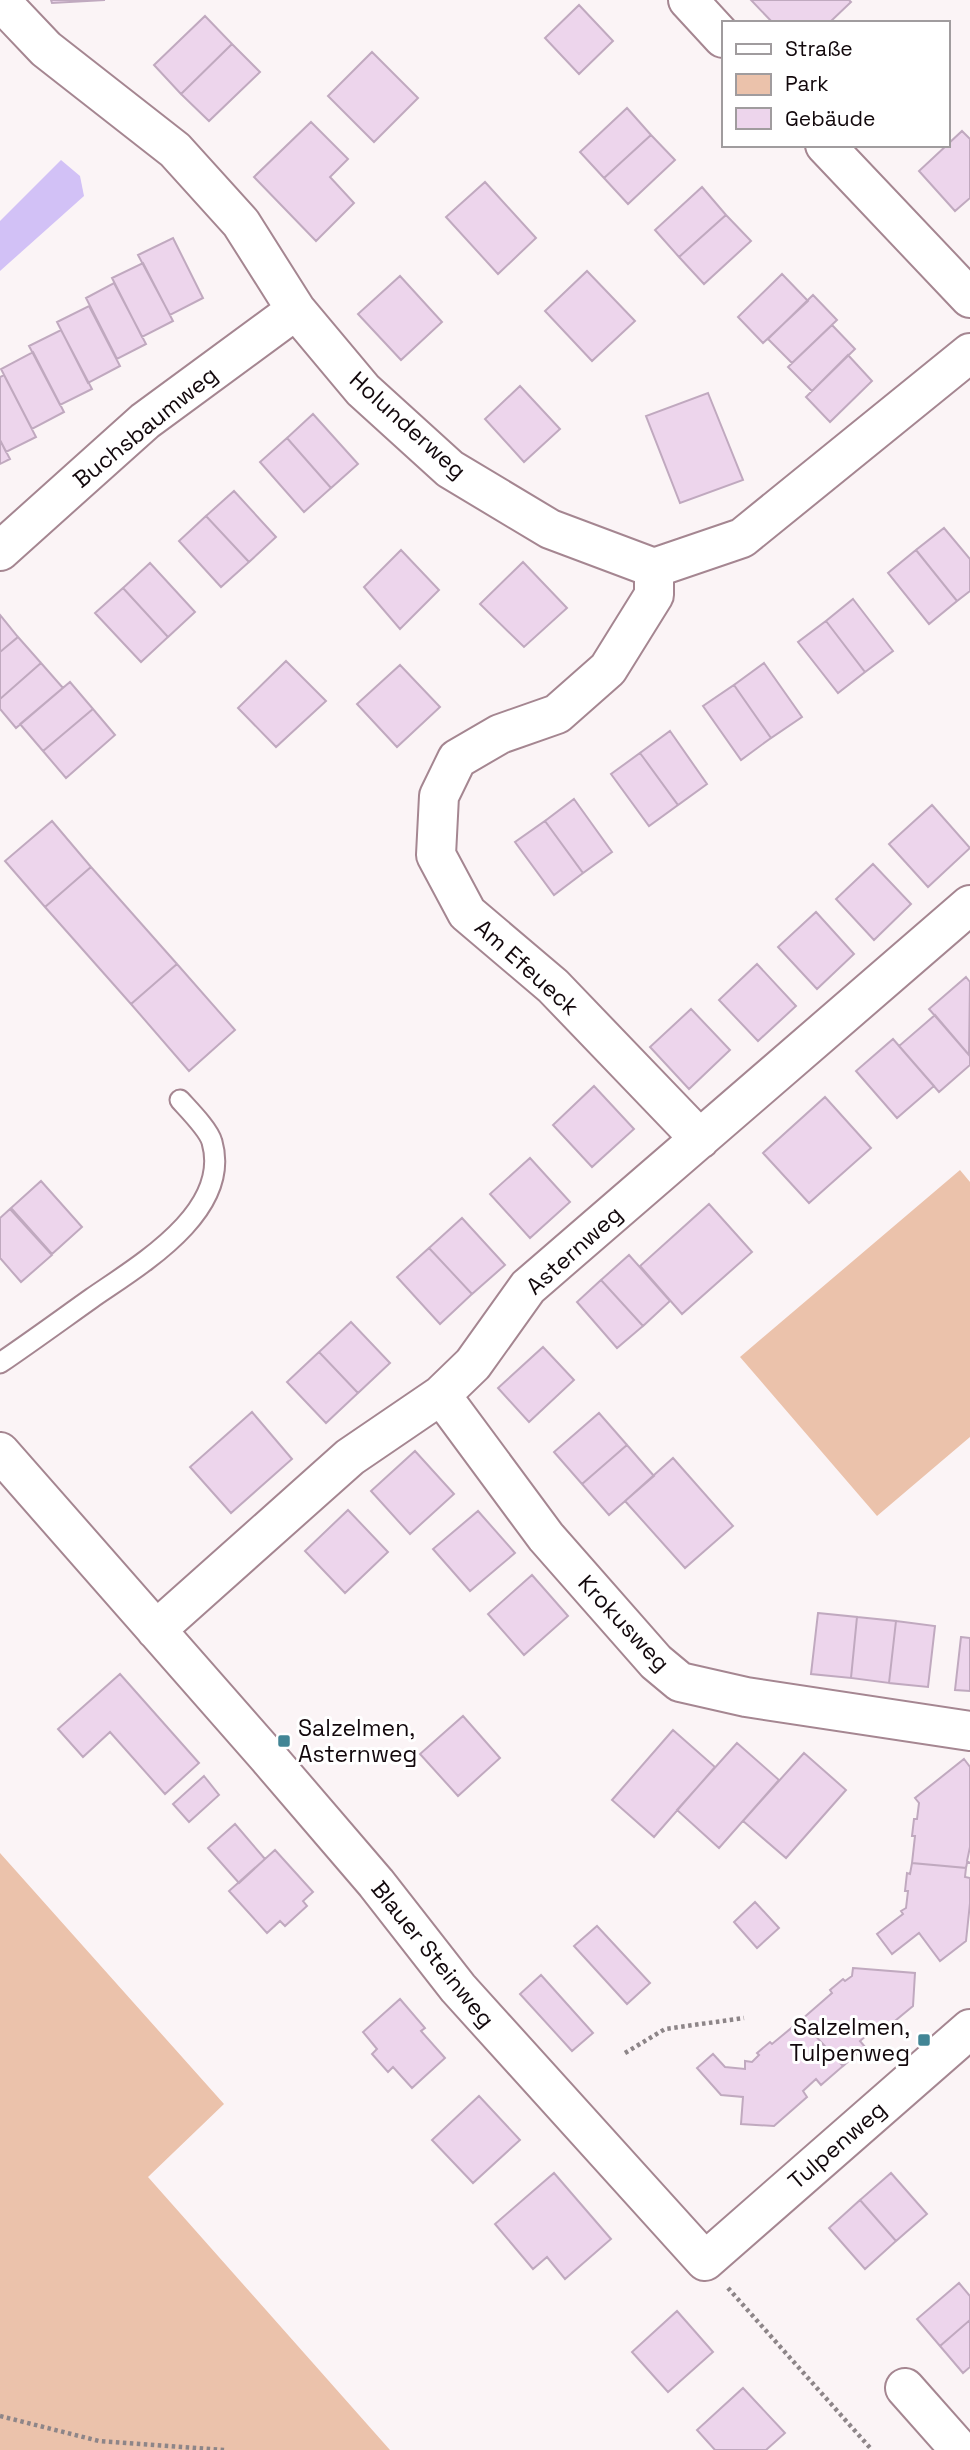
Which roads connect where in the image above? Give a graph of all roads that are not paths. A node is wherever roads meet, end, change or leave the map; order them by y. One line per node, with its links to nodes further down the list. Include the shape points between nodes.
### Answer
1 (3, 0): 6 (street, Holunderweg, via 46,49 175,150 241,223)
2 (688, 0): 3 (street)
3 (722, 37)
4 (827, 147): 5 (street)
5 (970, 298)
6 (296, 310): 8 (street, Buchsbaumweg, via 145,421); 9 (street, Holunderweg, via 363,390 450,469 550,529)
7 (970, 353): 9 (street, via 742,538)
8 (0, 551)
9 (654, 568): 12 (street, Am Efeueck, via 654,595 608,669 557,714 500,734 457,759 439,796 436,855 467,913 553,986)
10 (970, 905): 12 (street, Asternweg)
11 (180, 1100): 13 (lane, via 212,1140 211,1184 200,1207 167,1246)
12 (700, 1139): 14 (street, Asternweg, via 528,1287 473,1364)
13 (0, 1363)
14 (441, 1395): 16 (street, Asternweg, via 350,1457); 17 (street, Krokusweg, via 546,1536 656,1662 680,1682 746,1697)
15 (0, 1452): 16 (street, Blauer Steinweg)
16 (156, 1630): 19 (street, Blauer Steinweg, via 376,1883 458,1988)
17 (970, 1731)
18 (970, 2029): 19 (street, Tulpenweg)
19 (705, 2261)
20 (905, 2388): 21 (street)
21 (960, 2450)

